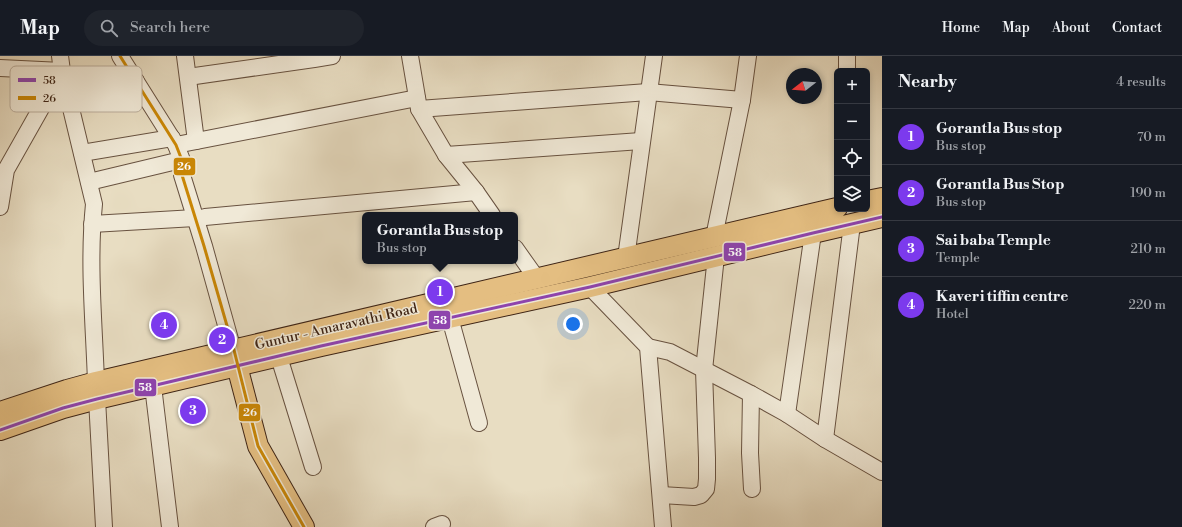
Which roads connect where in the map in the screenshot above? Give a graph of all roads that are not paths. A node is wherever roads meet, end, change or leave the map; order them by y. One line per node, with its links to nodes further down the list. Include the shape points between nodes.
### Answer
1 (120, 56): 10 (street)
2 (185, 56): 14 (street)
3 (332, 56): 14 (street)
4 (410, 56): 18 (street)
5 (654, 56): 16 (street)
6 (748, 56): 17 (street)
7 (847, 56): 13 (street)
8 (61, 63): 9 (street)
9 (24, 66)
10 (126, 66)
11 (10, 67): 12 (street)
12 (0, 68)
13 (847, 68)
14 (188, 77): 21 (street)
15 (142, 91): 24 (street)
16 (648, 92): 17 (street); 18 (street); 22 (street)
17 (742, 100): 39 (street)
18 (418, 104): 21 (street); 25 (street)
19 (34, 112): 26 (street)
20 (72, 112): 23 (street)
21 (196, 141): 24 (street)
22 (641, 141): 25 (street); 41 (street)
23 (82, 153): 24 (street); 27 (street)
24 (178, 153): 27 (street); 34 (street, via 182,175)
25 (446, 155): 28 (street)
26 (3, 169): 31 (street)
27 (89, 182): 36 (street, via 94,204)
28 (476, 192): 33 (street); 34 (street)
29 (882, 198): 30 (main road)
30 (870, 200)
31 (0, 207)
32 (834, 209): 39 (main road, Guntur - Amaravathi Road)
33 (490, 212)
34 (200, 217): 36 (street); 46 (street)
35 (882, 217): 37 (main road, Guntur - Amaravathi Road)
36 (92, 224): 50 (street, via 91,285)
37 (852, 224): 38 (main road, Guntur - Amaravathi Road); 56 (street)
38 (813, 233): 39 (main road, Guntur - Amaravathi Road); 53 (street)
39 (715, 247): 41 (main road, Guntur - Amaravathi Road); 43 (main road, Guntur - Amaravathi Road); 48 (street)
40 (518, 252): 42 (street)
41 (626, 258): 42 (main road, Guntur - Amaravathi Road)
42 (537, 279): 46 (main road, Guntur - Amaravathi Road)
43 (590, 287): 44 (main road, Guntur - Amaravathi Road); 45 (street)
44 (450, 318): 47 (main road, Guntur - Amaravathi Road); 54 (street)
45 (648, 346): 48 (street, via 670,352); 60 (street)
46 (241, 357): 47 (main road, Guntur - Amaravathi Road); 49 (main road, Guntur - Amaravathi Road); 50 (main road, Guntur - Amaravathi Road); 63 (main road, via 258,446)
47 (278, 357): 57 (street)
48 (704, 370): 51 (street); 60 (street, via 706,489 694,498)
49 (153, 386): 50 (main road, Guntur - Amaravathi Road); 62 (street)
50 (97, 391): 52 (main road, Guntur - Amaravathi Road, via 67,390); 55 (main road, Guntur - Amaravathi Road, via 63,408); 61 (street)
51 (750, 394): 53 (street); 59 (street)
52 (0, 412)
53 (787, 414): 56 (street)
54 (479, 423)
55 (0, 430)
56 (825, 440): 58 (street)
57 (313, 467)
58 (882, 472)
59 (752, 489)
60 (661, 495): 64 (street)
61 (104, 527)
62 (170, 527)
63 (304, 527)
64 (664, 527)

